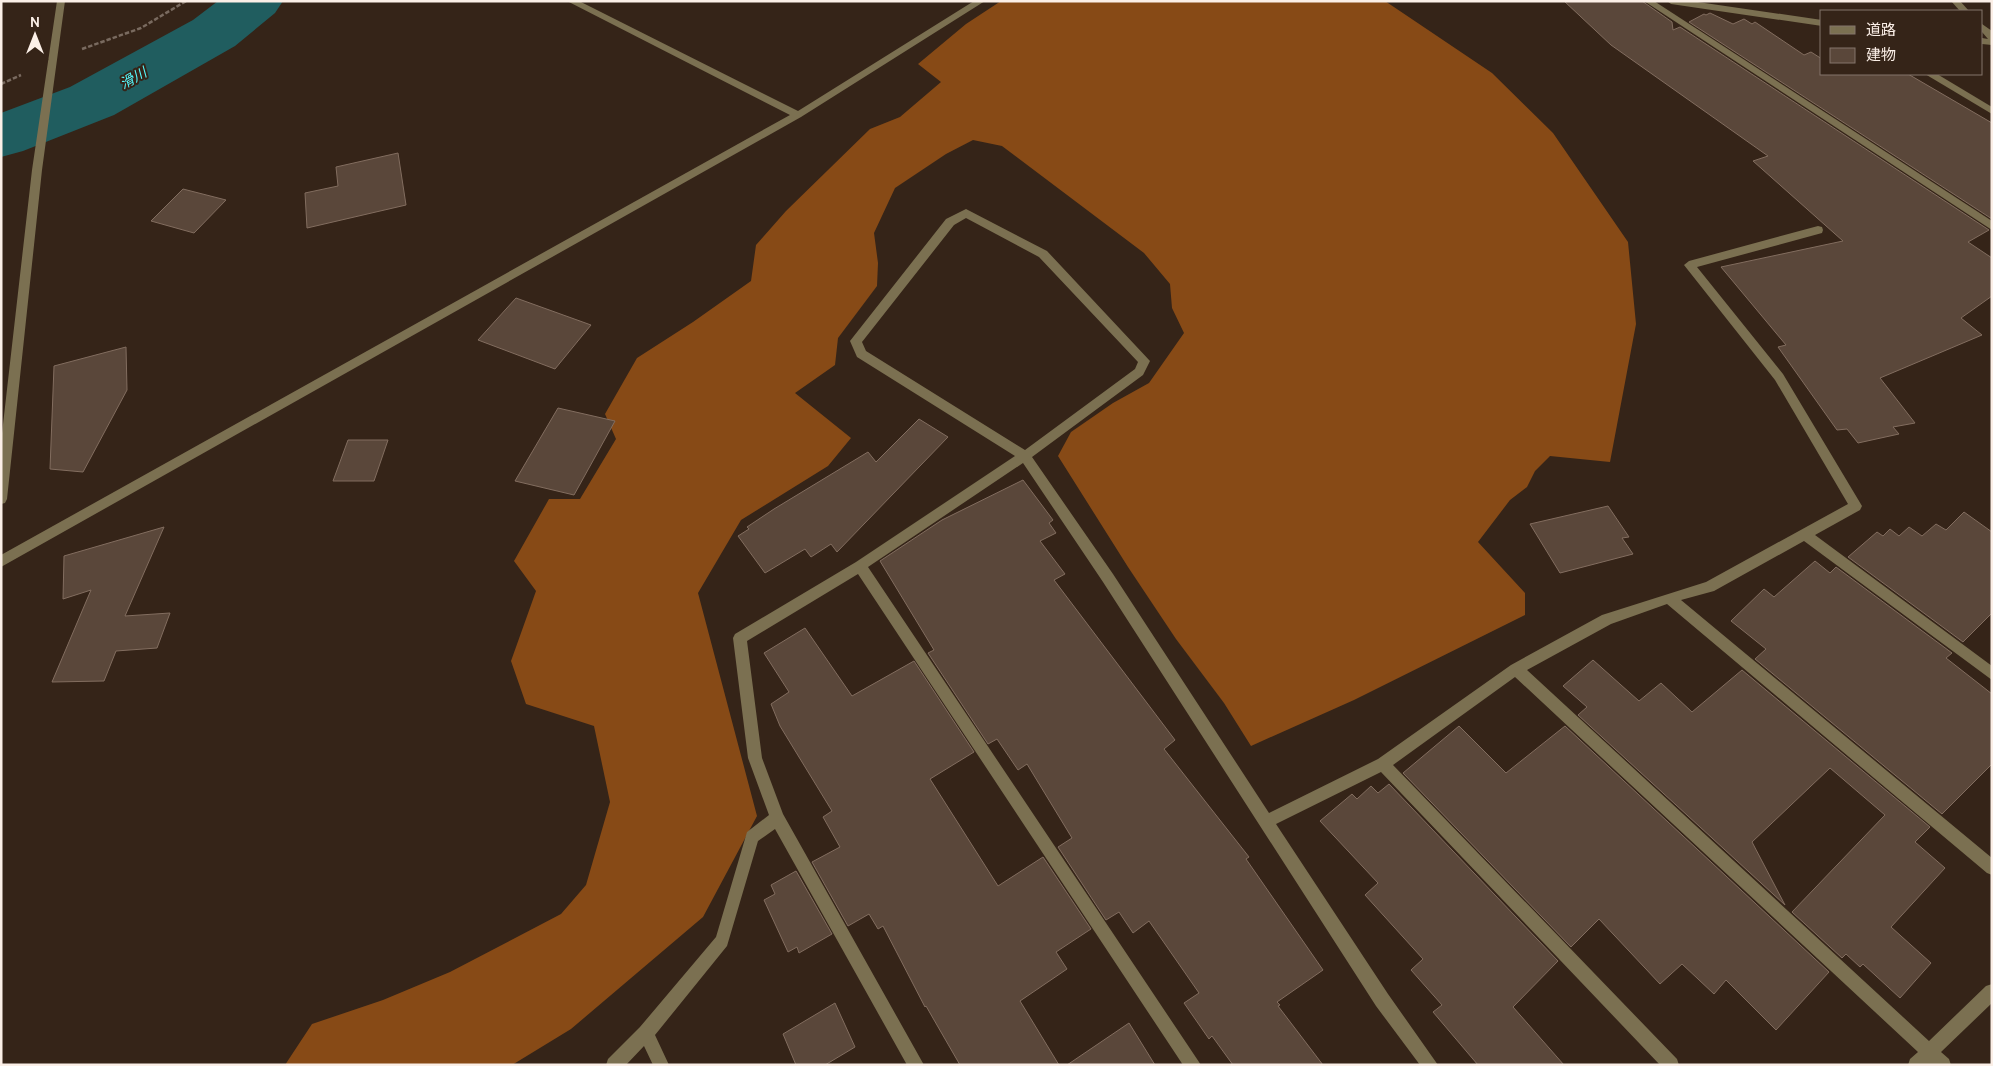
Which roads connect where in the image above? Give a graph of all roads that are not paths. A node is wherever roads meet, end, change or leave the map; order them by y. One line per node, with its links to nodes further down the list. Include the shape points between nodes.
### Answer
1 (61, 1): 16 (street, via 37,170)
2 (571, 1): 13 (street)
3 (982, 1): 13 (street)
4 (1648, 1): 14 (street)
5 (1671, 1): 8 (street)
6 (1955, 1): 7 (street)
7 (1964, 10)
8 (1820, 23)
9 (1983, 28): 10 (street)
10 (1992, 37)
11 (1932, 75): 12 (street)
12 (1992, 111)
13 (798, 116): 20 (street)
14 (1992, 226)
15 (1818, 230): 19 (street, via 1689,265 1779,377 1856,506)
16 (5, 442): 18 (street)
17 (1025, 456): 17 (street, via 861,354 856,341 950,222 966,213 1042,254 1144,361 1139,372); 21 (street); 27 (street)
18 (1, 499)
19 (1806, 535): 22 (street, via 1709,587); 24 (street)
20 (1, 562)
21 (860, 566): 26 (street, via 740,638 754,758); 35 (street)
22 (1669, 598): 23 (street, via 1607,619); 28 (street)
23 (1516, 668): 25 (street); 31 (street)
24 (1992, 674)
25 (1383, 764): 27 (street); 37 (street)
26 (777, 818): 30 (street, via 752,838 722,941); 34 (street)
27 (1266, 822): 36 (street, via 1382,1000)
28 (1992, 868)
29 (1992, 992): 31 (street)
30 (646, 1033): 32 (street); 33 (street)
31 (1930, 1052): 38 (street); 39 (street)
32 (614, 1065)
33 (661, 1065)
34 (916, 1065)
35 (1193, 1065)
36 (1430, 1065)
37 (1671, 1065)
38 (1916, 1065)
39 (1943, 1065)

